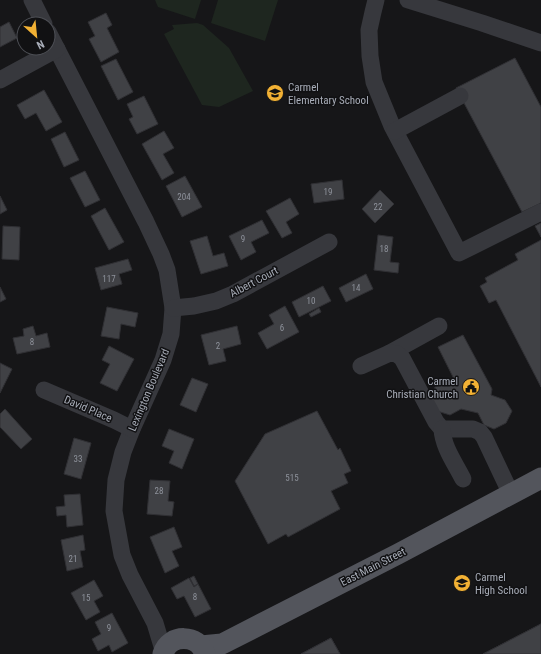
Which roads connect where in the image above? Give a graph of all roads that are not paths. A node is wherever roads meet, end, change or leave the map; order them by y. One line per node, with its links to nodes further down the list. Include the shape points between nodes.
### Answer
1 (32, 0): 4 (street)
2 (376, 0): 9 (street, via 369,30 370,56 374,82)
3 (408, 0): 5 (street)
4 (40, 16)
5 (541, 42)
6 (57, 50): 7 (street); 12 (street, Lexington Boulevard, via 161,254)
7 (0, 80)
8 (460, 96): 9 (street)
9 (395, 131): 10 (street, via 459,253)
10 (541, 212)
11 (329, 242): 12 (street, Albert Court, via 233,294 216,301)
12 (173, 308): 17 (street, Lexington Boulevard, via 171,334 163,360)
13 (439, 326): 14 (street)
14 (390, 353): 15 (street); 18 (street, via 402,358)
15 (361, 366)
16 (44, 390): 17 (street, David Place)
17 (132, 429): 23 (street, Lexington Boulevard, via 116,480 114,511 122,555)
18 (442, 429): 20 (street, via 445,443); 22 (street, via 462,428 480,432)
19 (541, 478): 22 (main road, East Main Street)
20 (463, 479)
21 (541, 489): 27 (main road, East Main Street)
22 (512, 494): 25 (main road, East Main Street, via 222,644)
23 (155, 624): 24 (street, via 160,629); 26 (street, Lexington Boulevard)
24 (181, 638): 25 (main road, via 195,641); 26 (main road, via 168,645)
25 (203, 650)
26 (164, 653)
27 (223, 654)

